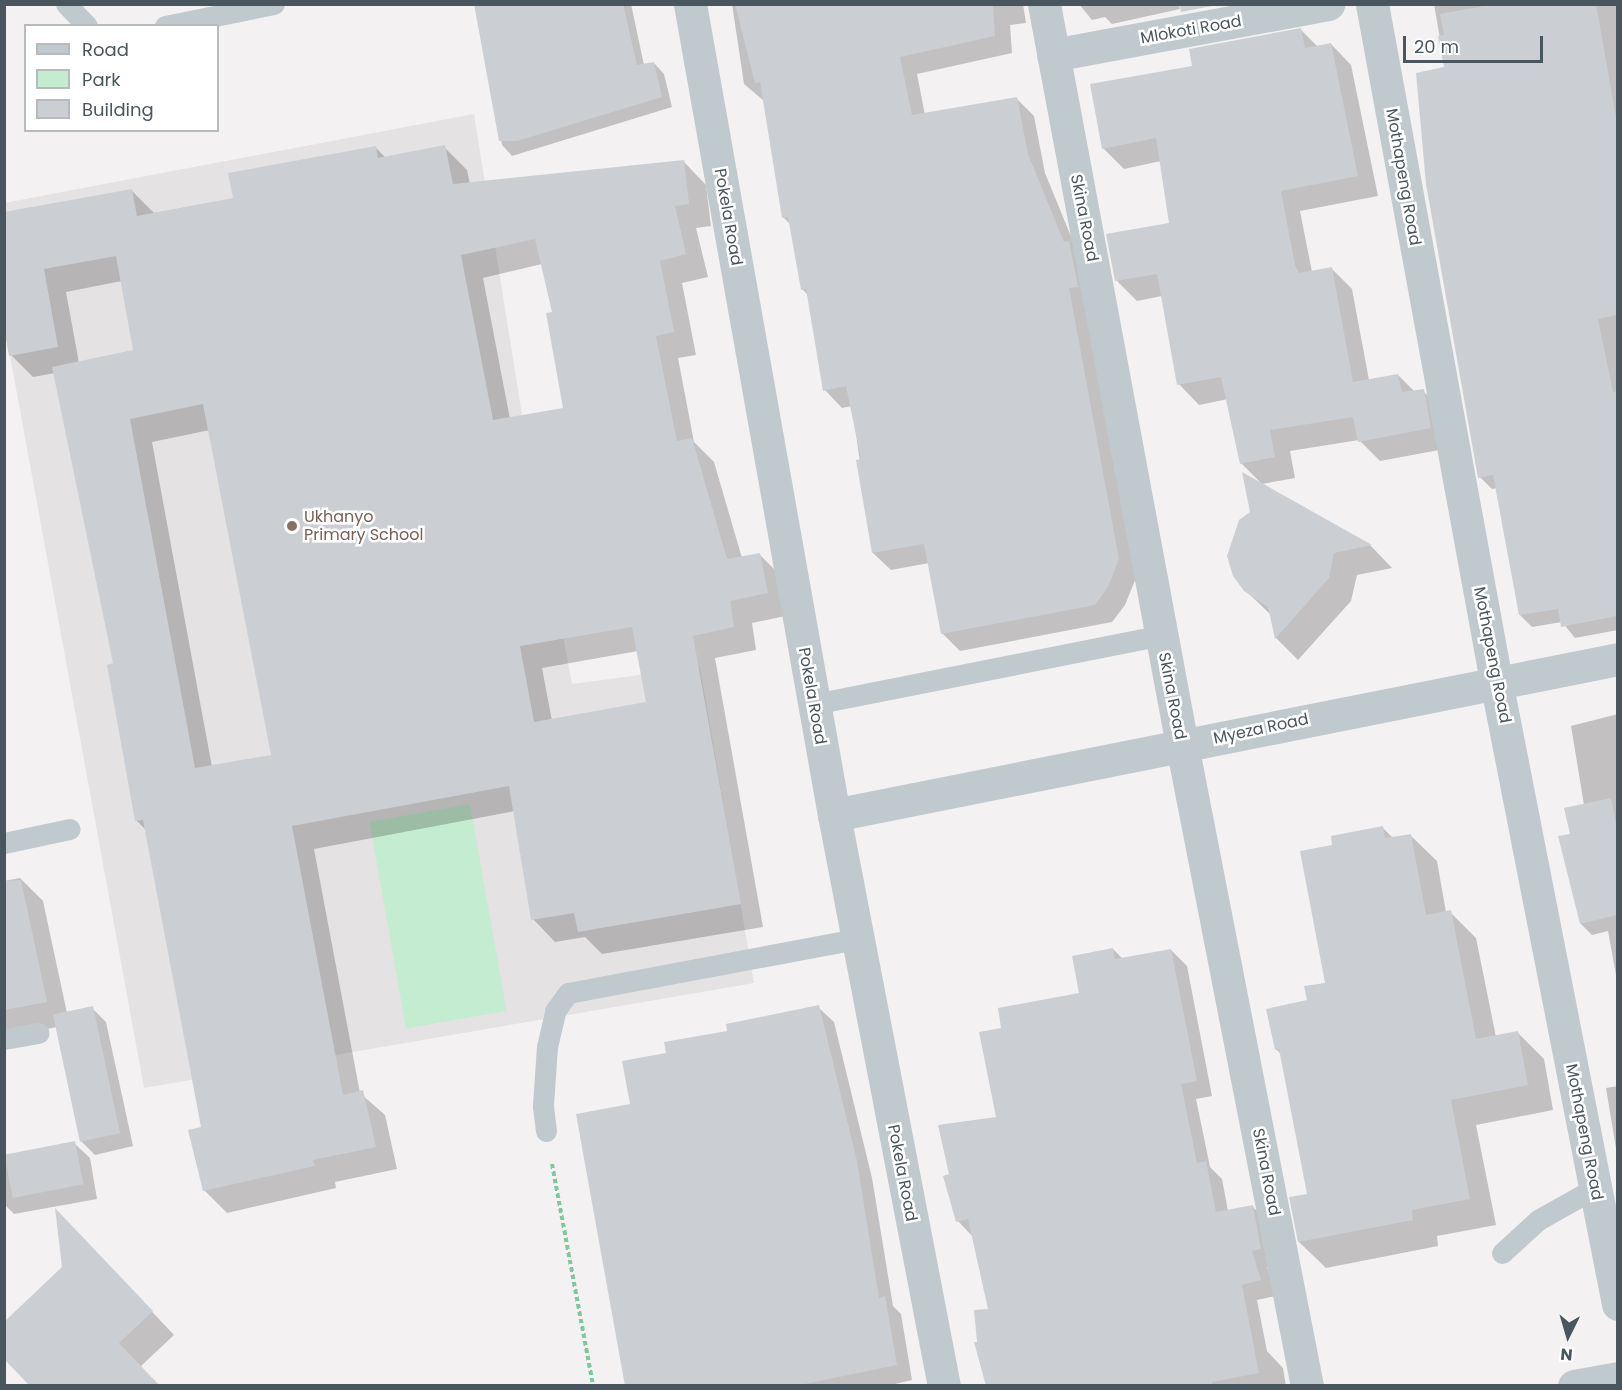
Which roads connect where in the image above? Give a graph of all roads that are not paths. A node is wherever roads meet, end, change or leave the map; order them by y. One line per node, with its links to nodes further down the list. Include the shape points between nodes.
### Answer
1 (66, 4): 7 (lane)
2 (274, 4): 8 (lane)
3 (690, 4): 13 (street, Pokela Road)
4 (1044, 4): 9 (street, Skina Road)
5 (1328, 4): 9 (street, Mlokoti Road)
6 (1372, 4): 12 (street, Mothapeng Road)
7 (85, 24)
8 (175, 24)
9 (1053, 55): 10 (street, Skina Road)
10 (1161, 635): 13 (lane); 14 (street, Skina Road)
11 (1617, 659): 12 (street, Myeza Road)
12 (1497, 681): 14 (street, Myeza Road); 22 (street, Mothapeng Road)
13 (814, 704): 15 (street, Pokela Road)
14 (1182, 745): 15 (street, Myeza Road); 27 (street, Skina Road)
15 (834, 815): 18 (street, Pokela Road)
16 (70, 829): 17 (lane)
17 (4, 843)
18 (857, 939): 21 (lane, via 568,993 555,1011 547,1047 543,1105); 26 (street, Pokela Road)
19 (38, 1033): 20 (lane)
20 (4, 1039)
21 (546, 1131)
22 (1595, 1188): 23 (lane, via 1545,1215); 24 (street, Mothapeng Road)
23 (1502, 1253)
24 (1617, 1304)
25 (1617, 1378): 28 (street)
26 (944, 1386)
27 (1307, 1386)
28 (1574, 1386)

